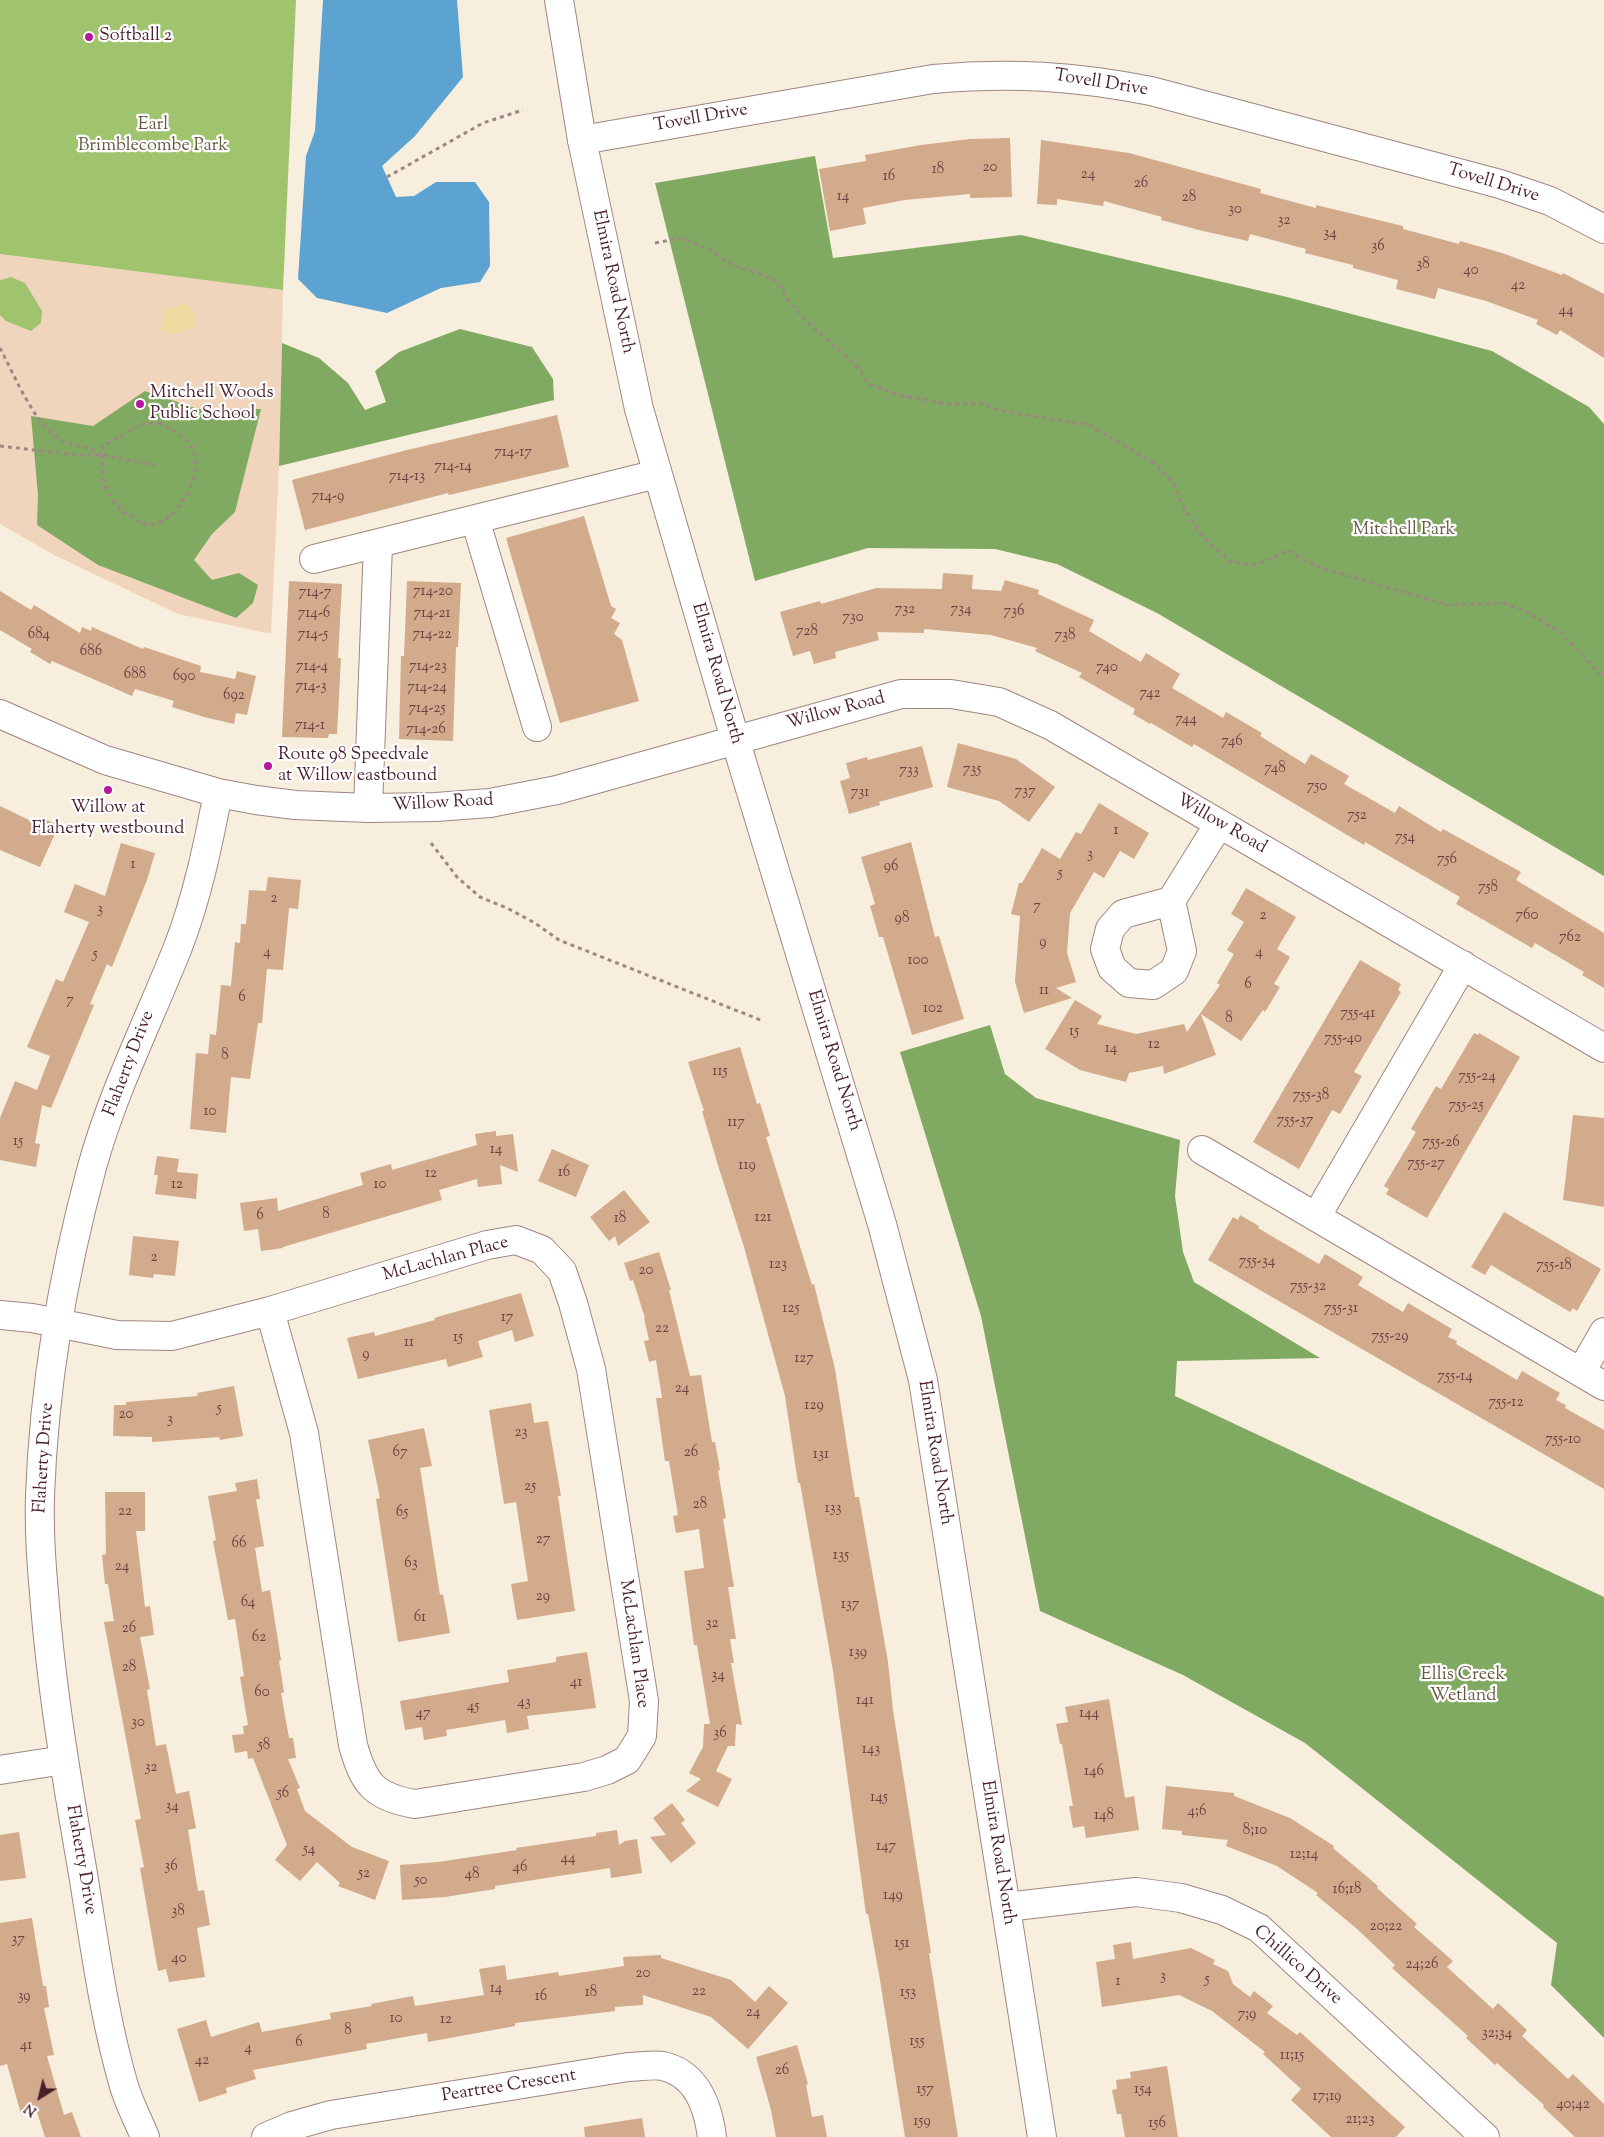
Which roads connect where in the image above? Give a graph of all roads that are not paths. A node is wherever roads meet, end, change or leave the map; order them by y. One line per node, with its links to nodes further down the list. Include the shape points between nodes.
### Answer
1 (559, 0): 2 (street, Elmira Road North)
2 (582, 140): 3 (street, Tovell Drive, via 933,79 1052,76 1152,92 1500,184 1550,201); 4 (street, Elmira Road North, via 623,338)
3 (1604, 229)
4 (657, 474): 5 (street); 10 (street, Elmira Road North)
5 (475, 519): 6 (street); 9 (street)
6 (378, 544): 7 (street); 12 (street)
7 (314, 559)
8 (0, 714): 11 (street, Willow Road, via 105,760)
9 (536, 727)
10 (735, 739): 12 (street, Willow Road, via 557,790 498,802); 13 (street, Willow Road, via 901,694 951,694 999,702 1050,725); 27 (street, Elmira Road North, via 882,1224 923,1380)
11 (218, 793): 12 (street, Willow Road, via 294,805); 21 (street, Flaherty Drive, via 195,894 178,946 134,1047 93,1163 71,1250)
12 (368, 808)
13 (1219, 824): 14 (street); 15 (street, Willow Road)
14 (1171, 901)
15 (1463, 965): 16 (street, Willow Road); 18 (street)
16 (1604, 1048)
17 (1202, 1150): 18 (street)
18 (1316, 1217): 23 (street)
19 (270, 1311): 19 (street, McLachlan Place, via 487,1245 516,1240 542,1250 562,1271 591,1369 644,1701 642,1736 627,1760 584,1777 415,1804 392,1800 374,1788 360,1769 353,1745 304,1434); 21 (street, McLachlan Place, via 172,1336 117,1335)
20 (0, 1315): 21 (street, McLachlan Place)
21 (58, 1323): 25 (street, Flaherty Drive, via 40,1497 47,1633)
22 (1604, 1332): 23 (street)
23 (1581, 1372): 24 (street)
24 (1604, 1386)
25 (64, 1760): 26 (street); 28 (street, Flaherty Drive, via 107,2017 125,2089)
26 (0, 1770)
27 (1006, 1907): 31 (street, Elmira Road North); 32 (street, Chillico Drive, via 1136,1892 1181,1898 1222,1910 1259,1928)
28 (144, 2137)
29 (266, 2137): 30 (street, Peartree Crescent, via 331,2115 628,2067 661,2066 681,2072 695,2086 709,2117)
30 (712, 2137)
31 (1042, 2137)
32 (1484, 2137)

